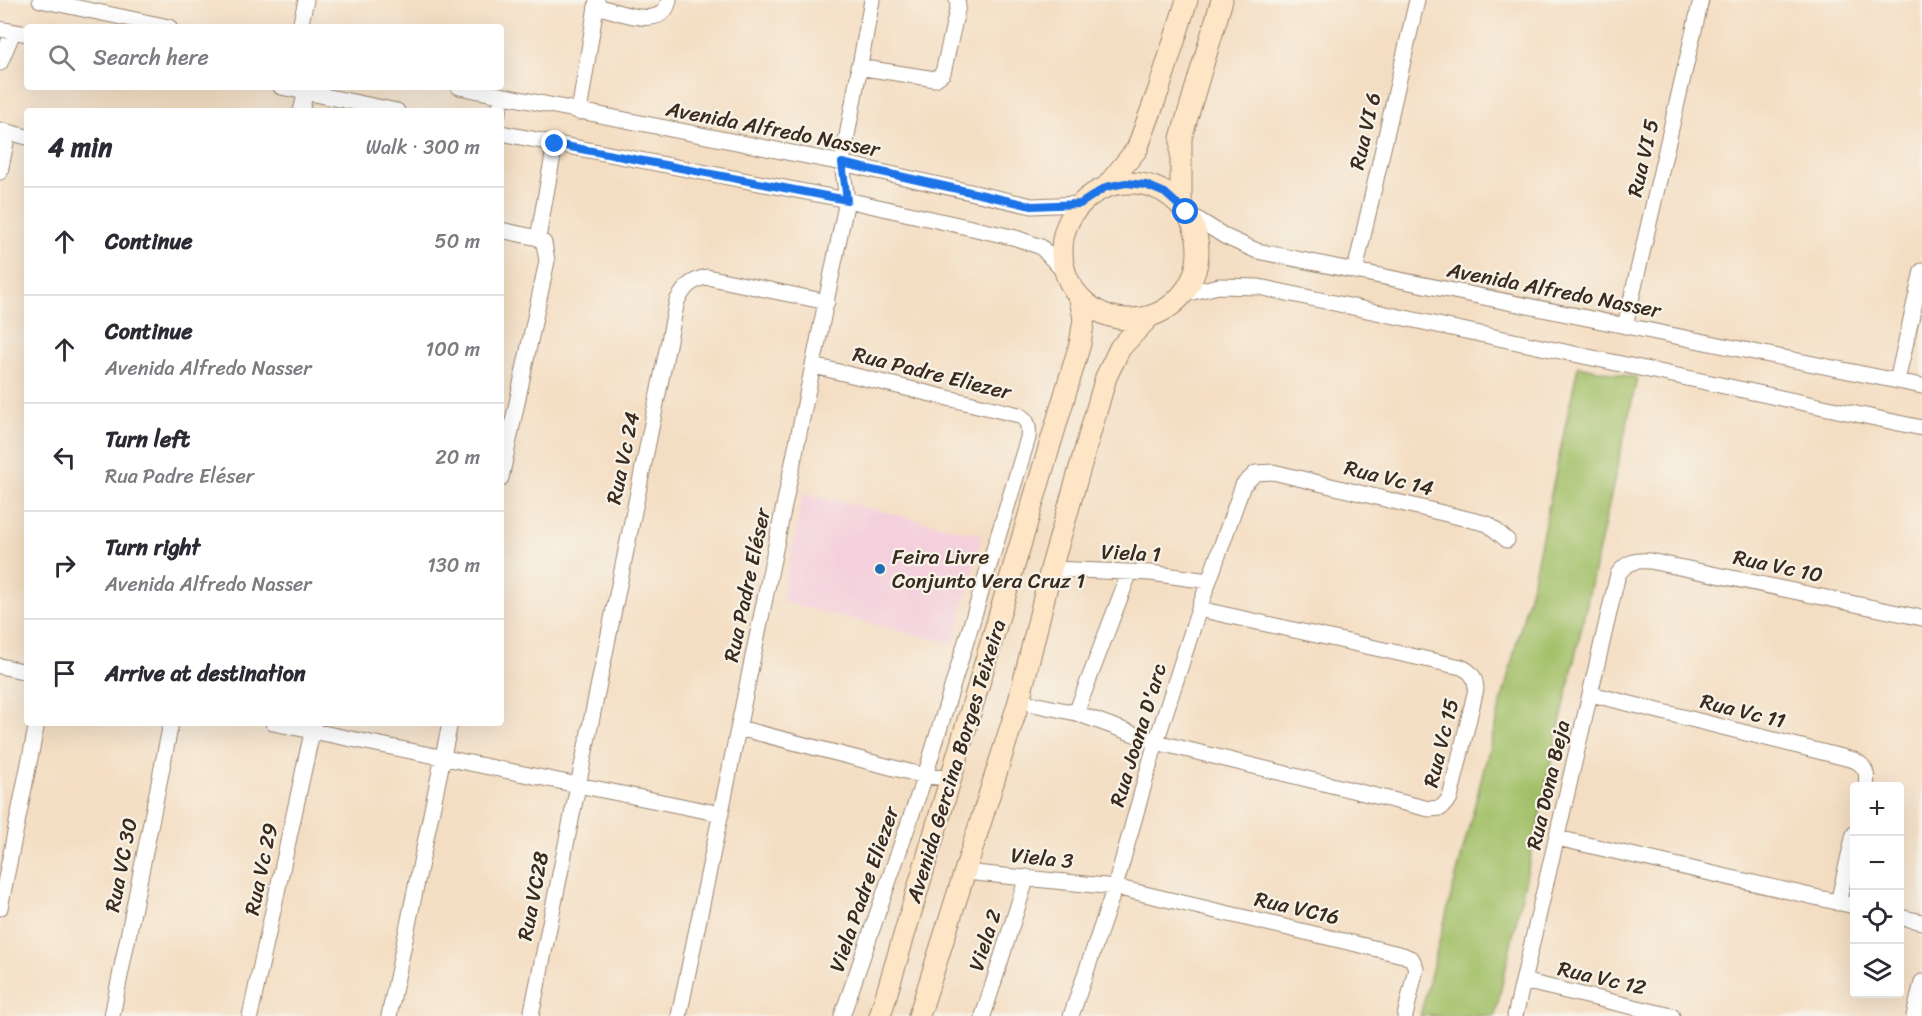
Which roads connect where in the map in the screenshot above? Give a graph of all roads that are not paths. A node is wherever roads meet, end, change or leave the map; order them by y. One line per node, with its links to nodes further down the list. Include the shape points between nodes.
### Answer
1 (40, 0): 11 (street)
2 (306, 0): 12 (street)
3 (669, 0): 10 (street, via 667,10 658,18)
4 (872, 0): 15 (street, Rua Padre Eléser)
5 (957, 0): 15 (street, via 943,73 935,79)
6 (1187, 0): 29 (main road, via 1137,149)
7 (1222, 0): 32 (main road, via 1180,138)
8 (1417, 0): 35 (street, Rua VI 6)
9 (1701, 0): 42 (street, Rua VI 5)
10 (596, 3): 22 (street)
11 (155, 24)
12 (301, 24)
13 (13, 32): 14 (street)
14 (0, 63)
15 (858, 67): 27 (street, Rua Padre Eléser)
16 (296, 90): 18 (street)
17 (466, 90): 19 (street, Avenida Alfredo Nasser)
18 (306, 92): 20 (street); 21 (street)
19 (500, 104): 22 (street, Avenida Alfredo Nasser)
20 (302, 108)
21 (383, 108)
22 (579, 112): 27 (street, Avenida Alfredo Nasser)
23 (4, 132): 25 (street); 28 (street)
24 (504, 133): 26 (street)
25 (24, 136)
26 (555, 144): 30 (street); 34 (street)
27 (842, 163): 30 (street, Rua Padre Eléser); 31 (street, Avenida Alfredo Nasser, via 1032,206)
28 (0, 172)
29 (1106, 187): 31 (main road); 32 (main road, via 1146,185 1165,193)
30 (847, 200): 37 (street, via 1016,238 1041,248); 40 (street, Rua Padre Eléser)
31 (1080, 204): 37 (main road, via 1063,236)
32 (1183, 208): 35 (street, Avenida Alfredo Nasser, via 1226,237 1257,251); 38 (main road, via 1196,231 1199,253)
33 (504, 231): 34 (street)
34 (538, 238): 47 (street, via 544,243 547,261)
35 (1355, 271): 42 (street, Avenida Alfredo Nasser)
36 (1922, 271): 44 (street)
37 (1064, 272): 39 (main road)
38 (1184, 294): 41 (main road); 46 (street, via 1219,286 1258,287)
39 (1080, 299): 41 (main road, via 1112,317); 69 (main road, Avenida Gercina Borges Teixeira, via 1084,319 1080,344)
40 (827, 302): 43 (street, Rua Padre Eléser); 71 (street, Rua Vc 24, via 707,277 694,279 677,301)
41 (1149, 317): 51 (main road, Avenida Gercina Borges Teixeira, via 1120,348 1106,376)
42 (1625, 326): 44 (street, Avenida Alfredo Nasser)
43 (814, 366): 65 (street, Rua Padre Eléser); 68 (street, Rua Padre Eliezer, via 1019,415 1029,428)
44 (1897, 381): 45 (street, Avenida Alfredo Nasser)
45 (1922, 386)
46 (1922, 428)
47 (504, 464)
48 (1256, 473): 49 (street, Rua Vc 14, via 1273,472 1488,524); 53 (street, Rua Joana D'arc, via 1243,485)
49 (1507, 540)
50 (1625, 565): 55 (street, Rua Vc 10, via 1637,560 1650,561); 58 (street, Rua Dona Beja, via 1618,574)
51 (1051, 569): 52 (street, Viela 1); 59 (main road, Avenida Gercina Borges Teixeira)
52 (1129, 574): 53 (street, Viela 1); 60 (street)
53 (1208, 581): 54 (street, Rua Joana D'arc)
54 (1199, 609): 66 (street, Rua Joana D'arc); 66 (street, Rua Vc 15, via 1470,672 1476,689 1450,798 1441,808 1429,809)
55 (1922, 618)
56 (0, 666): 57 (street)
57 (24, 671)
58 (1591, 694): 70 (street, Rua Vc 11, via 1854,760 1863,765); 74 (street, Rua Dona Beja)
59 (1019, 701): 60 (street); 75 (main road, Avenida Gercina Borges Teixeira)
60 (1076, 713): 66 (street)
61 (36, 726): 80 (street)
62 (170, 726): 86 (street, Rua VC 30)
63 (449, 726): 67 (street)
64 (313, 727): 67 (street); 87 (street, Rua Vc 29)
65 (739, 728): 68 (street); 72 (street, Rua Padre Eléser)
66 (1156, 742): 77 (street, Rua Joana D'arc)
67 (442, 757): 71 (street); 88 (street)
68 (925, 776): 69 (street); 91 (street, Viela Padre Eliezer)
69 (951, 778): 85 (main road, Avenida Gercina Borges Teixeira)
70 (1866, 782)
71 (577, 784): 72 (street); 89 (street, Rua VC28)
72 (721, 814): 90 (street, Rua Padre Eléser)
73 (1854, 836): 78 (street)
74 (1557, 838): 78 (street); 83 (street, Rua Dona Beja)
75 (965, 872): 76 (street, Viela 3); 92 (main road, Avenida Gercina Borges Teixeira)
76 (1027, 877): 77 (street, Viela 3); 93 (street, Viela 2)
77 (1115, 888): 94 (street, Rua Joana D'arc); 95 (street, Rua VC16, via 1403,955 1412,959 1416,968)
78 (1838, 903): 79 (street)
79 (1850, 905)
80 (0, 908)
81 (1904, 918): 82 (street)
82 (1922, 922)
83 (1523, 981): 96 (street, Rua Dona Beja); 97 (street, Rua Vc 12)
84 (1922, 982): 98 (street)
85 (881, 1015)
86 (112, 1016)
87 (250, 1016)
88 (389, 1016)
89 (531, 1016)
90 (679, 1016)
91 (842, 1016)
92 (920, 1016)
93 (983, 1016)
94 (1071, 1016)
95 (1405, 1016)
96 (1515, 1016)
97 (1672, 1016)
98 (1914, 1016)

